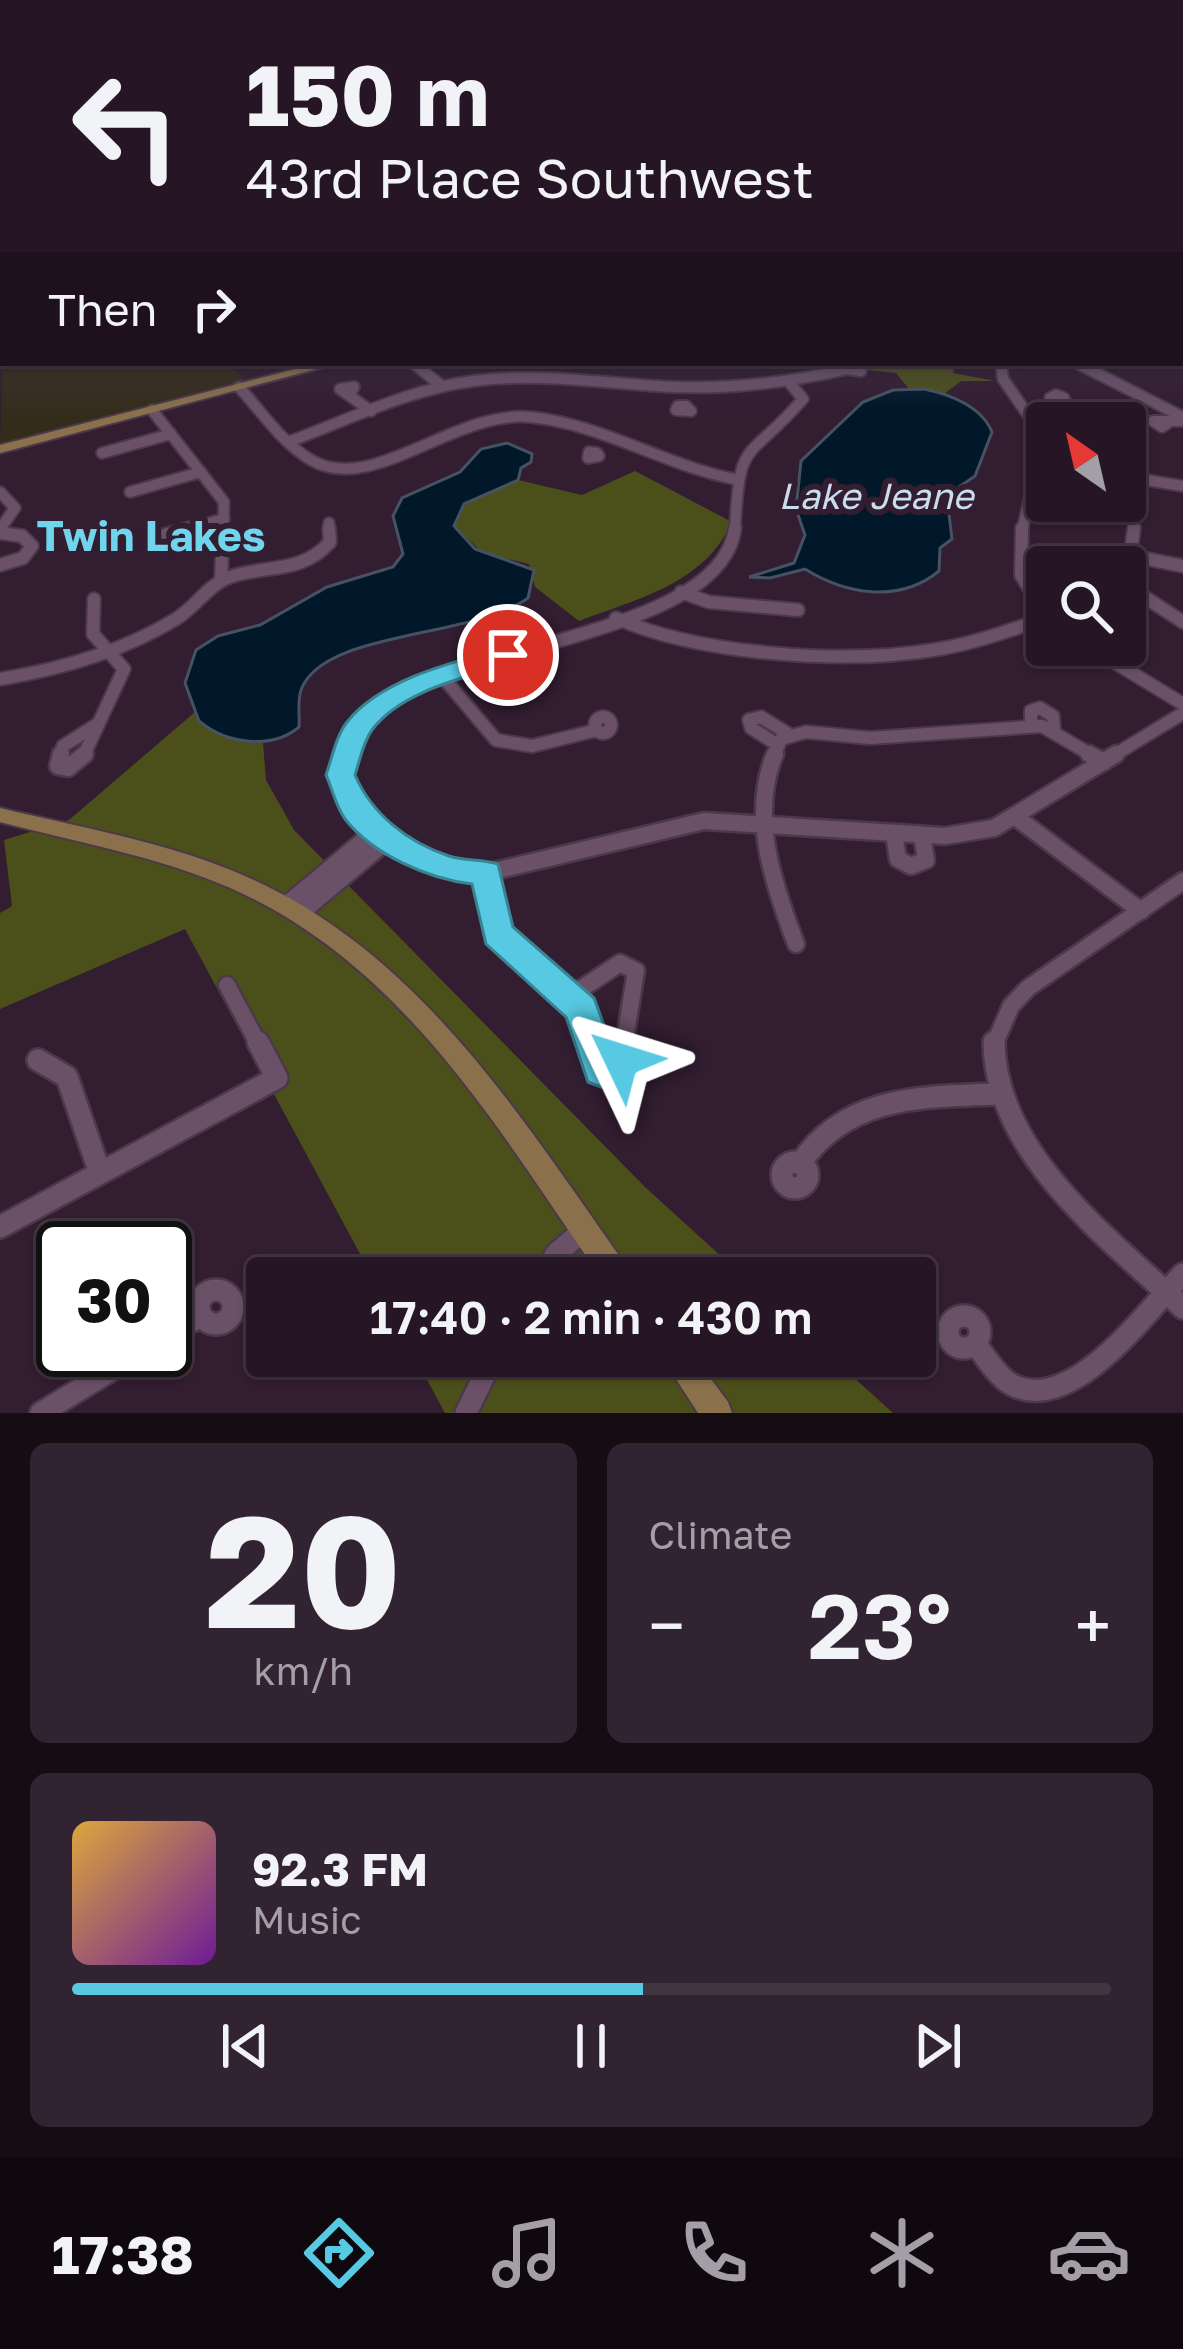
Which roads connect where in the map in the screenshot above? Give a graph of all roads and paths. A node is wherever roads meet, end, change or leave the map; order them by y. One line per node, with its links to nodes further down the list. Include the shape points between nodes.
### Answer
1 (417, 366): 9 (street)
2 (504, 366): 7 (street)
3 (1001, 366): 14 (street)
4 (1084, 366): 19 (street)
5 (288, 368): 11 (main road)
6 (847, 369): 8 (street)
7 (506, 378): 9 (street); 10 (street)
8 (789, 382): 10 (street); 28 (street, via 803,399 753,447)
9 (442, 386): 18 (street)
10 (679, 387): 15 (street)
11 (239, 388): 17 (main road); 23 (street)
12 (351, 392): 18 (street)
13 (1051, 399): 14 (street)
14 (1023, 402): 16 (street)
15 (683, 406)
16 (1026, 407)
17 (152, 410): 21 (street); 24 (main road)
18 (371, 411): 23 (street)
19 (1183, 419): 20 (street)
20 (1168, 422)
21 (171, 434): 26 (street); 27 (street)
22 (616, 439): 23 (street, via 532,417 460,426 364,468 322,466); 25 (street); 28 (street)
23 (291, 441)
24 (0, 449)
25 (597, 452)
26 (103, 453)
27 (201, 472): 32 (street); 33 (street, via 224,502)
28 (734, 479): 43 (street, via 733,544)
29 (1146, 480): 30 (street)
30 (1183, 486)
31 (0, 492): 36 (street, via 15,508)
32 (130, 493)
33 (224, 519): 37 (street); 41 (street)
34 (1026, 519): 42 (street, via 1017,557)
35 (329, 523): 41 (street, via 330,542 314,557)
36 (0, 531): 39 (street, via 32,546)
37 (164, 535)
38 (1146, 559): 40 (street)
39 (0, 565)
40 (1183, 566)
41 (220, 580): 50 (street, via 196,606)
42 (1026, 589)
43 (680, 592): 46 (street); 47 (street)
44 (1146, 596): 48 (street)
45 (94, 598): 50 (street, via 92,629)
46 (798, 610)
47 (616, 618): 49 (street, via 655,636 842,653 951,647); 52 (street)
48 (1183, 622)
49 (1026, 624)
50 (110, 651): 53 (street); 56 (street, via 124,669)
51 (1118, 666): 54 (street)
52 (442, 676): 57 (street, via 496,740 532,746); 63 (street, via 393,698 356,729 340,775 356,812)
53 (0, 679)
54 (1183, 709): 59 (street)
55 (749, 720): 58 (street)
56 (96, 725)
57 (597, 730)
58 (783, 740): 59 (street, via 1031,725 1054,729); 62 (street)
59 (1104, 762): 61 (street)
60 (0, 815): 68 (main road, via 237,881)
61 (1018, 818): 65 (street, via 970,833); 69 (street)
62 (765, 822): 64 (street); 66 (street, via 670,825); 70 (street, via 776,894)
63 (382, 834): 66 (street, via 444,868); 68 (street)
64 (894, 834): 65 (street); 65 (street, via 898,859 916,866 926,860)
65 (922, 835)
66 (486, 873): 72 (street, via 498,934)
67 (1183, 881): 69 (street)
68 (294, 909): 78 (main road, via 406,994)
69 (1141, 911): 74 (street, via 1012,1004 991,1050)
70 (796, 944)
71 (227, 986): 76 (street, via 277,1078)
72 (569, 997): 72 (street, via 589,1021 596,1065 613,1068 636,971 620,963)
73 (38, 1060): 76 (street, via 67,1077)
74 (997, 1094): 75 (street, via 872,1105 818,1138); 81 (street, via 1049,1172)
75 (800, 1165)
76 (100, 1174): 77 (street)
77 (0, 1228)
78 (584, 1230): 79 (street); 80 (main road)
79 (554, 1257)
80 (603, 1257)
81 (1174, 1282): 82 (street); 85 (street, via 1085,1377 1059,1392 1010,1384)
82 (1183, 1308)
83 (200, 1316): 84 (street)
84 (192, 1321)
85 (976, 1346)
86 (100, 1377): 89 (street)
87 (484, 1377): 90 (street)
88 (691, 1377): 91 (main road)
89 (41, 1413)
90 (466, 1413)
91 (717, 1413)

